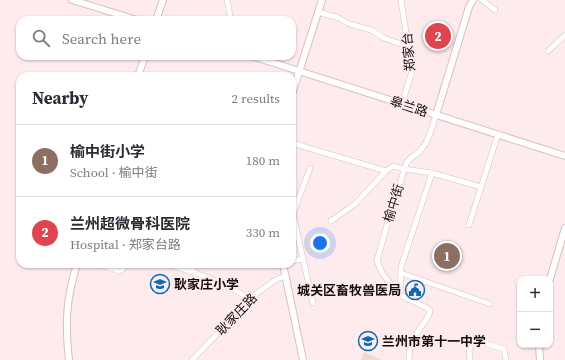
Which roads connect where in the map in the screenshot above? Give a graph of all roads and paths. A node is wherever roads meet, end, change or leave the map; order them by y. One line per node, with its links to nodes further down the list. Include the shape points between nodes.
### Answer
1 (72, 0): 10 (street)
2 (163, 0): 11 (street)
3 (227, 0): 12 (street)
4 (322, 0): 9 (street)
5 (401, 0): 14 (street, 郑家台)
6 (473, 0): 22 (street)
7 (482, 0): 8 (street)
8 (495, 10)
9 (318, 12): 14 (street, via 371,30); 18 (street)
10 (124, 16)
11 (157, 16)
12 (230, 16)
13 (565, 35): 15 (street)
14 (409, 47): 21 (street, 郑家台, via 412,71)
15 (548, 51)
16 (144, 60): 19 (street)
17 (265, 60): 18 (street, 皋兰路)
18 (299, 71): 20 (street); 21 (street, 皋兰路)
19 (139, 72)
20 (296, 81)
21 (402, 104): 22 (street, 皋兰路)
22 (436, 115): 23 (street, 皋兰路); 27 (street, 榆中街, via 427,141 420,151 408,160)
23 (498, 134): 25 (street, 皋兰路); 30 (street)
24 (296, 144): 28 (street)
25 (565, 156)
26 (310, 168): 31 (street)
27 (404, 169): 28 (street, via 393,166); 29 (street); 48 (street, 榆中街, via 377,261 382,273)
28 (386, 171): 32 (street, via 355,204)
29 (432, 173): 30 (street); 45 (street)
30 (481, 187): 33 (street)
31 (296, 203)
32 (331, 221)
33 (469, 225)
34 (296, 228): 36 (street)
35 (565, 228): 47 (street)
36 (303, 259): 37 (street); 50 (street)
37 (296, 260)
38 (77, 268): 53 (street, via 67,308)
39 (110, 268): 40 (street, via 120,271)
40 (123, 268)
41 (181, 268): 44 (street)
42 (193, 268): 44 (street)
43 (284, 268): 46 (street)
44 (192, 271): 49 (street, via 232,287)
45 (400, 273): 48 (street); 51 (street)
46 (286, 276): 49 (street, 耿家庄路, via 277,279); 55 (street)
47 (551, 276)
48 (400, 295): 56 (street, 榆中街, via 430,311 411,343)
49 (250, 299): 54 (street, 耿家庄路)
50 (313, 303)
51 (490, 304)
52 (539, 348): 59 (street)
53 (69, 360)
54 (192, 360)
55 (303, 360)
56 (409, 360)
57 (470, 360): 58 (street, via 469,350 474,340 504,348)
58 (506, 360)
59 (540, 360)

